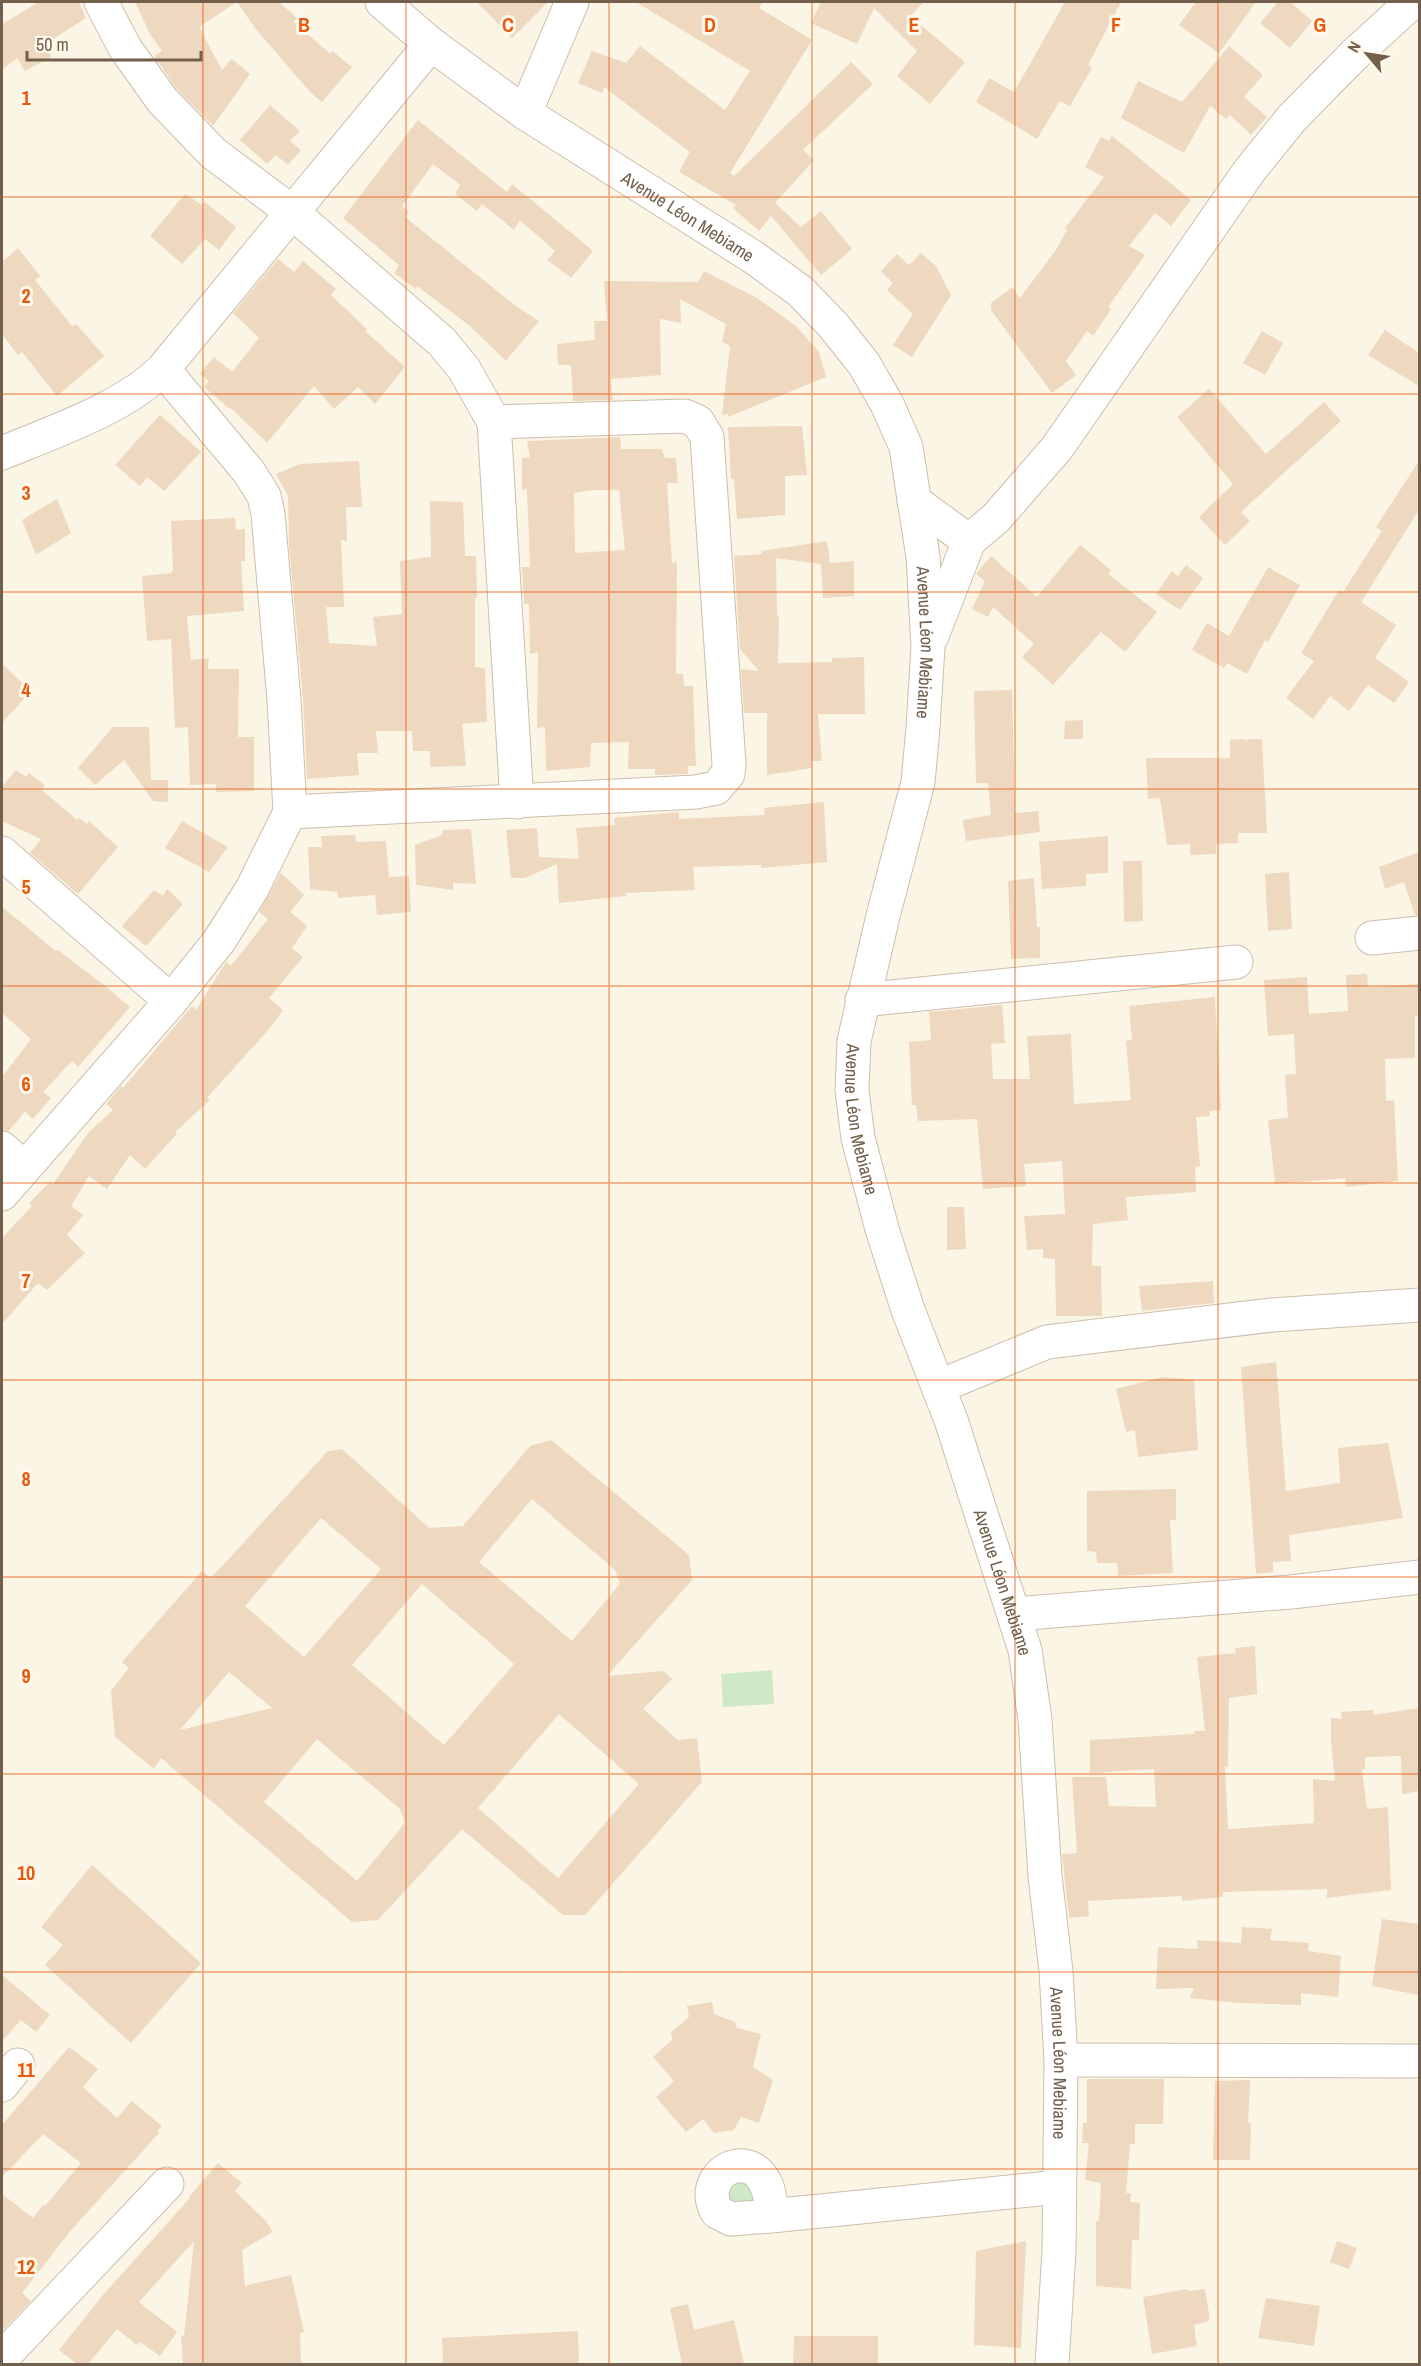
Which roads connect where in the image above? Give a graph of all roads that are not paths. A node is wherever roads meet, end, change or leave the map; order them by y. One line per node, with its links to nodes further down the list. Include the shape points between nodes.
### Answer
1 (101, 2): 7 (street, via 125,48 162,100 213,153)
2 (382, 2): 5 (street, Avenue Léon Mebiame)
3 (572, 2): 6 (street)
4 (1411, 14): 12 (street, via 1292,118 1057,448)
5 (431, 44): 6 (street, Avenue Léon Mebiame); 7 (street)
6 (525, 113): 11 (street, Avenue Léon Mebiame, via 753,256 800,291 864,364 887,404 906,447)
7 (292, 212): 8 (street); 9 (street, via 442,342 464,369)
8 (162, 369): 10 (street, via 130,395); 15 (street, via 225,441 264,496 284,699)
9 (494, 422): 14 (street); 14 (street, via 685,416 698,422 707,436 729,764 728,774 716,788 696,792)
10 (2, 453)
11 (914, 501): 12 (street); 13 (street, Avenue Léon Mebiame, via 923,557)
12 (969, 541): 13 (street)
13 (928, 646): 21 (street, Avenue Léon Mebiame, via 918,782)
14 (518, 802): 15 (street)
15 (290, 812): 20 (street, via 252,889 219,941)
16 (2, 853): 20 (street)
17 (1419, 933): 18 (street)
18 (1372, 938)
19 (1236, 962): 21 (street)
20 (171, 1000): 22 (street)
21 (862, 1000): 25 (street, Avenue Léon Mebiame, via 854,1041 852,1090 858,1138 882,1229)
22 (13, 1158): 23 (street)
23 (2, 1194)
24 (1419, 1305): 25 (street, via 1272,1315 1047,1342)
25 (938, 1387): 27 (street, Avenue Léon Mebiame)
26 (1419, 1577): 27 (street, via 1291,1592)
27 (1015, 1614): 28 (street, Avenue Léon Mebiame, via 1025,1650 1035,1719)
28 (1060, 2060): 29 (street); 31 (street, Avenue Léon Mebiame)
29 (1419, 2061)
30 (166, 2184): 33 (street)
31 (1059, 2187): 32 (street); 34 (street, Avenue Léon Mebiame)
32 (771, 2216)
33 (2, 2358)
34 (1052, 2364)

